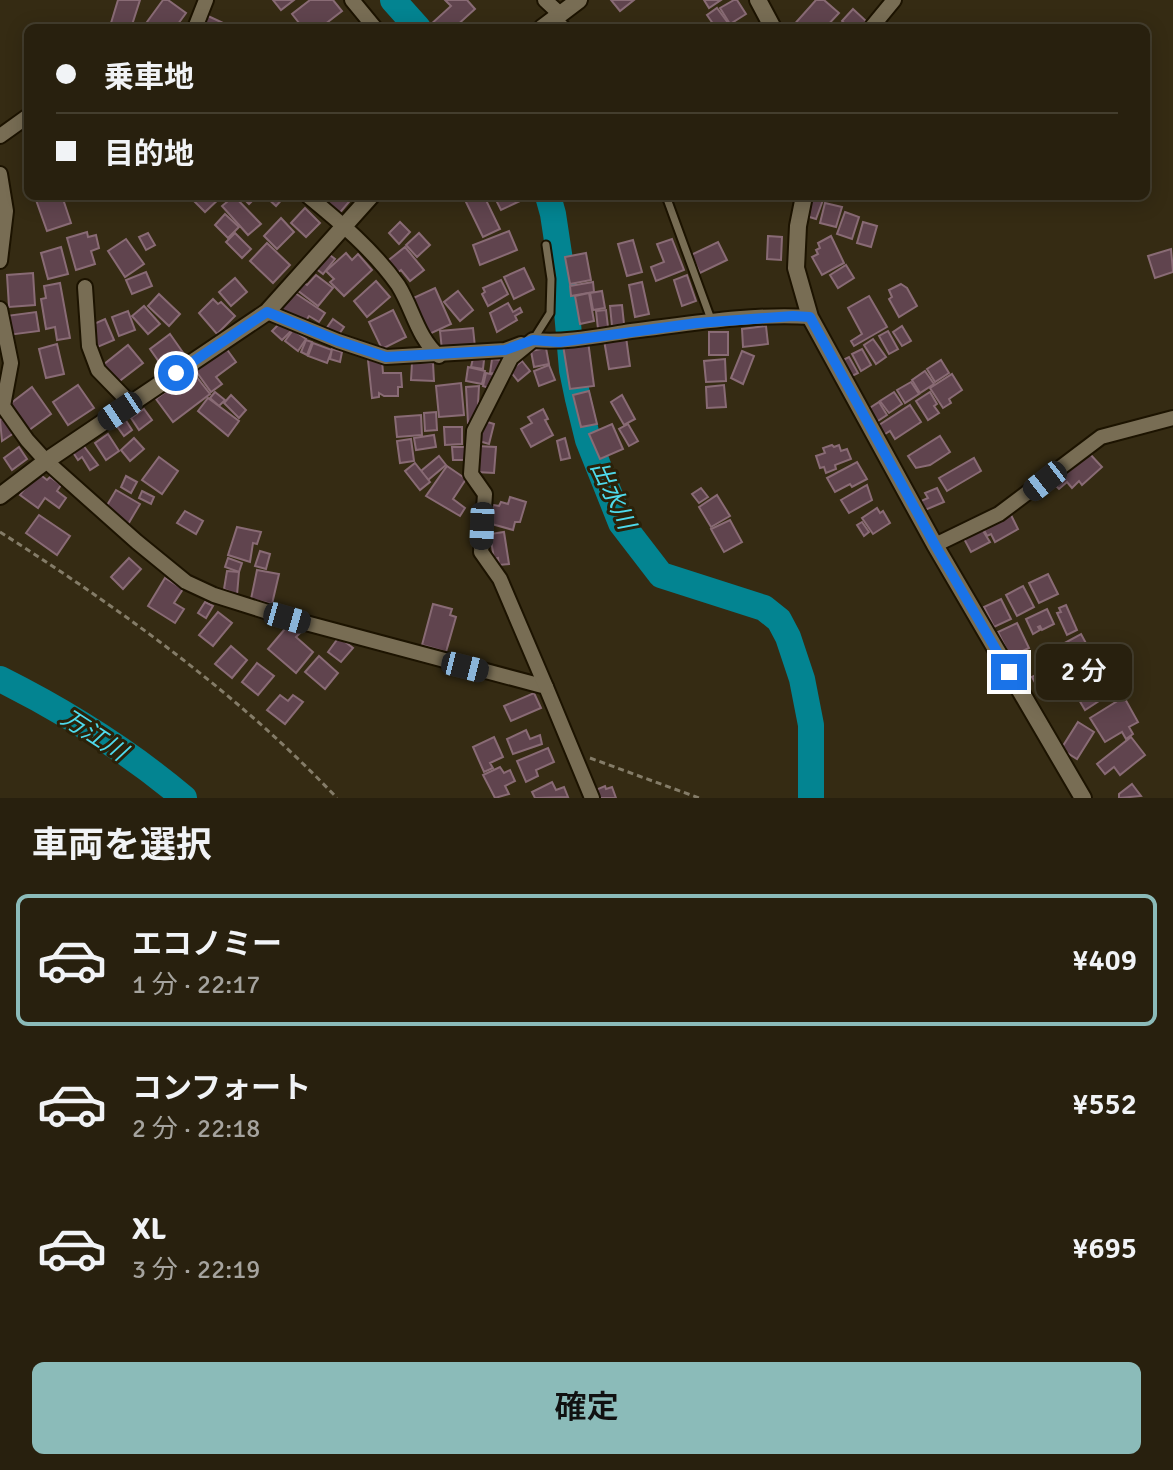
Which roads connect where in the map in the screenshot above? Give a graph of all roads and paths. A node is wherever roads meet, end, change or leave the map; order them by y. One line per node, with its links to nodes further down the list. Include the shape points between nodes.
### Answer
1 (206, 0): 8 (street)
2 (352, 0): 9 (street)
3 (545, 0): 7 (street)
4 (579, 0): 7 (street)
5 (758, 0): 10 (street)
6 (894, 0): 11 (street)
7 (561, 19)
8 (197, 24)
9 (372, 24)
10 (771, 24)
11 (874, 24)
12 (24, 119): 13 (street)
13 (0, 136)
14 (0, 174): 21 (street, via 6,211)
15 (313, 200): 19 (street)
16 (368, 200): 19 (street)
17 (667, 200): 26 (lane)
18 (803, 200): 25 (street, via 796,268)
19 (345, 226): 24 (street); 28 (street, via 398,286 427,346)
20 (546, 245): 27 (lane, via 550,313)
21 (0, 261)
22 (85, 287): 29 (street, via 89,346 98,370)
23 (0, 309): 31 (street, via 11,363 3,406)
24 (267, 312): 28 (street, via 386,357); 29 (street)
25 (810, 317): 26 (street); 34 (street)
26 (712, 322): 27 (street, via 559,342)
27 (533, 340): 28 (street, via 505,350); 35 (street, via 511,358 474,431 471,474 485,494 481,552 500,579)
28 (439, 356)
29 (131, 404): 31 (street)
30 (1173, 418): 34 (street, via 1101,437 999,514)
31 (46, 461): 32 (street); 35 (street, via 186,582 214,595)
32 (0, 496)
33 (0, 532): 37 (path, via 74,579 238,703)
34 (935, 545): 40 (street)
35 (546, 687): 36 (street)
36 (572, 751): 38 (street); 39 (path)
37 (337, 798)
38 (592, 798)
39 (699, 798)
40 (1083, 798)

